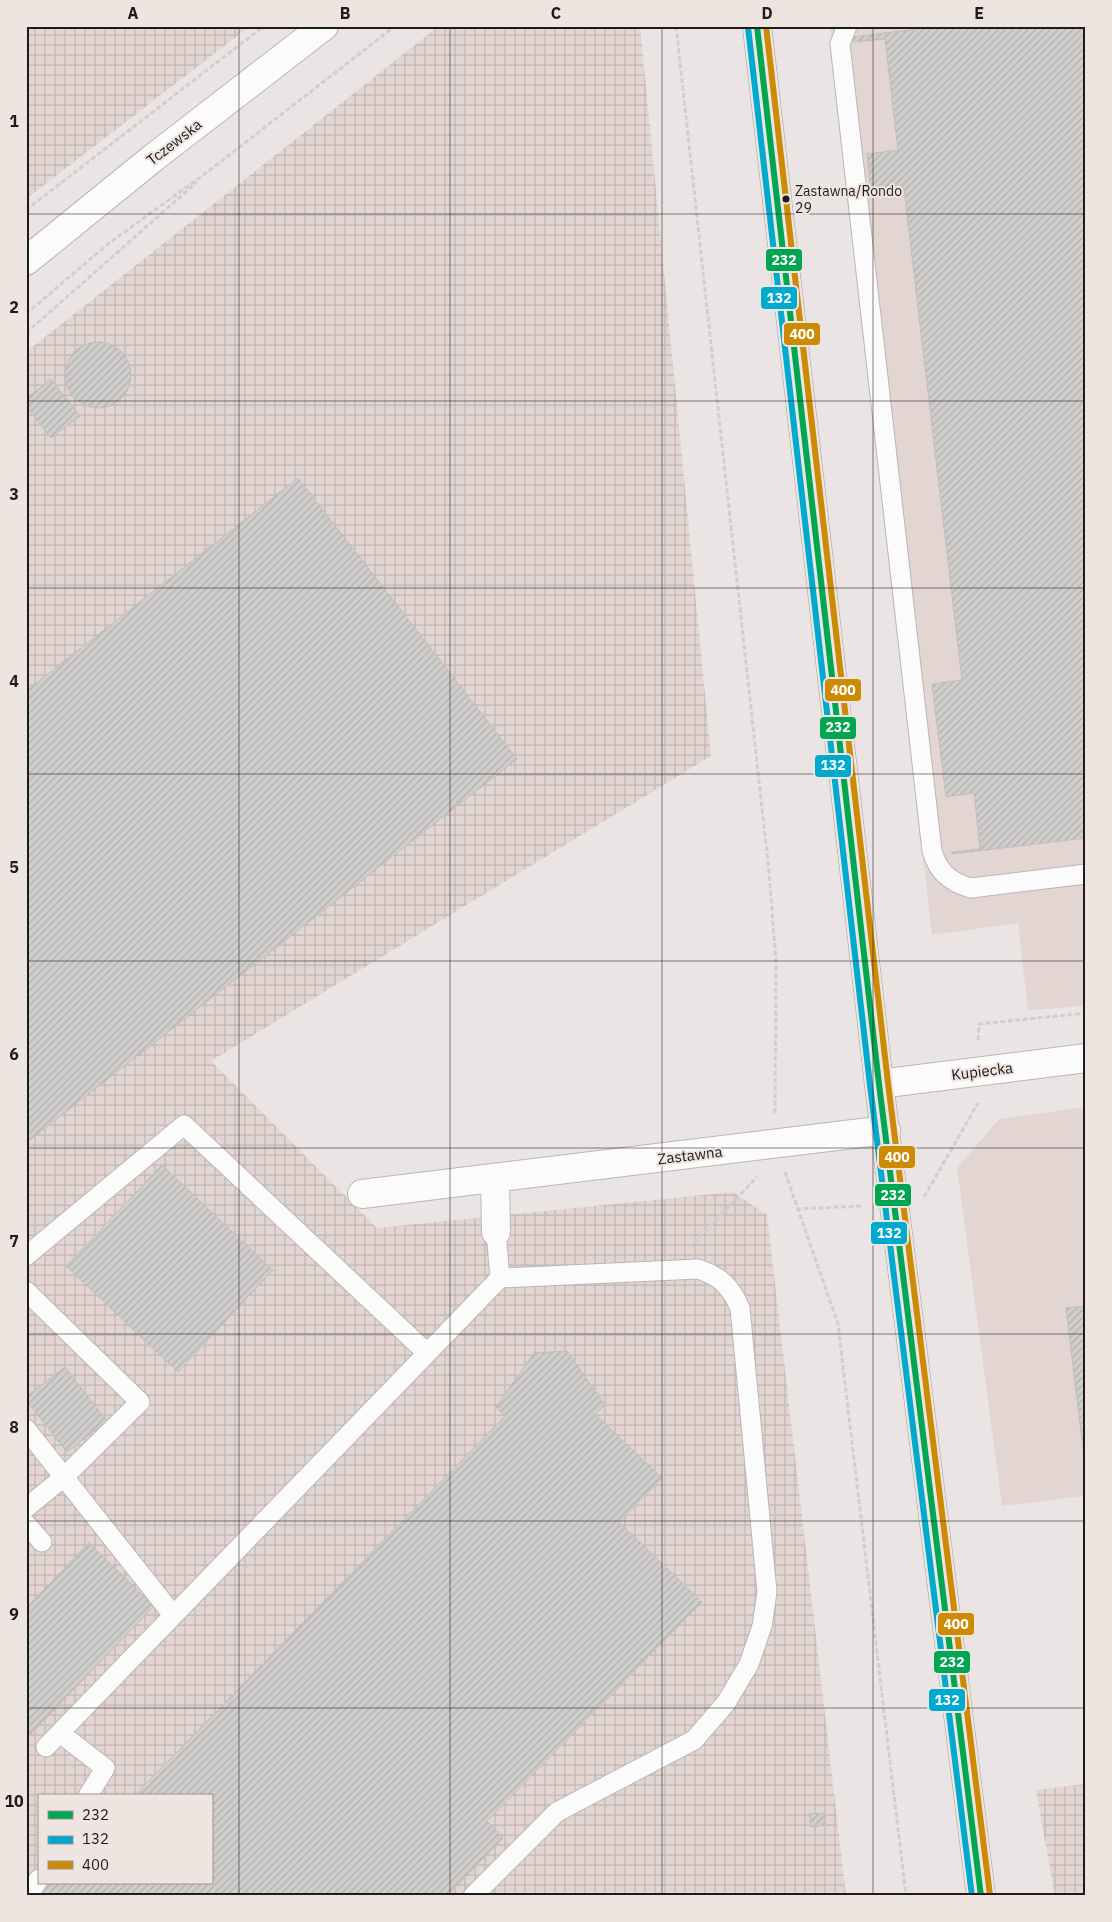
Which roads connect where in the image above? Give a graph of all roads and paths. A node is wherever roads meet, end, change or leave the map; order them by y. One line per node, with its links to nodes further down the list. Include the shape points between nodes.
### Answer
1 (264, 26): 8 (path)
2 (324, 26): 9 (main road, Tczewska)
3 (395, 26): 7 (path)
4 (676, 26): 15 (path, via 770,872 776,963)
5 (757, 26): 14 (main road)
6 (847, 26): 12 (lane, via 840,44 932,851 945,876 971,888)
7 (210, 170): 10 (path, via 108,244); 11 (path)
8 (26, 210)
9 (26, 261)
10 (26, 314)
11 (26, 333)
12 (1086, 874)
13 (1086, 1058): 14 (main road, Kupiecka)
14 (879, 1084): 16 (main road)
15 (776, 1119)
16 (886, 1130): 19 (main road, Zastawna); 40 (main road)
17 (782, 1163): 39 (path, via 838,1324)
18 (761, 1172): 22 (path)
19 (494, 1178): 20 (main road, Zastawna); 21 (main road)
20 (362, 1194)
21 (496, 1232): 24 (lane)
22 (691, 1246)
23 (26, 1256): 26 (lane, via 184,1125)
24 (500, 1278): 26 (lane); 38 (lane, via 698,1269 725,1282 740,1308 767,1592 762,1626 749,1664 726,1703 694,1740 557,1812)
25 (26, 1291): 28 (lane, via 140,1402)
26 (426, 1353): 32 (lane)
27 (26, 1429): 28 (lane)
28 (64, 1477): 29 (lane); 32 (lane)
29 (26, 1508)
30 (26, 1524): 31 (lane)
31 (42, 1542)
32 (173, 1615): 33 (lane)
33 (60, 1733): 34 (lane); 35 (lane, via 105,1768)
34 (46, 1747)
35 (89, 1794)
36 (38, 1880): 37 (lane)
37 (28, 1896)
38 (473, 1896)
39 (906, 1896)
40 (981, 1896)

